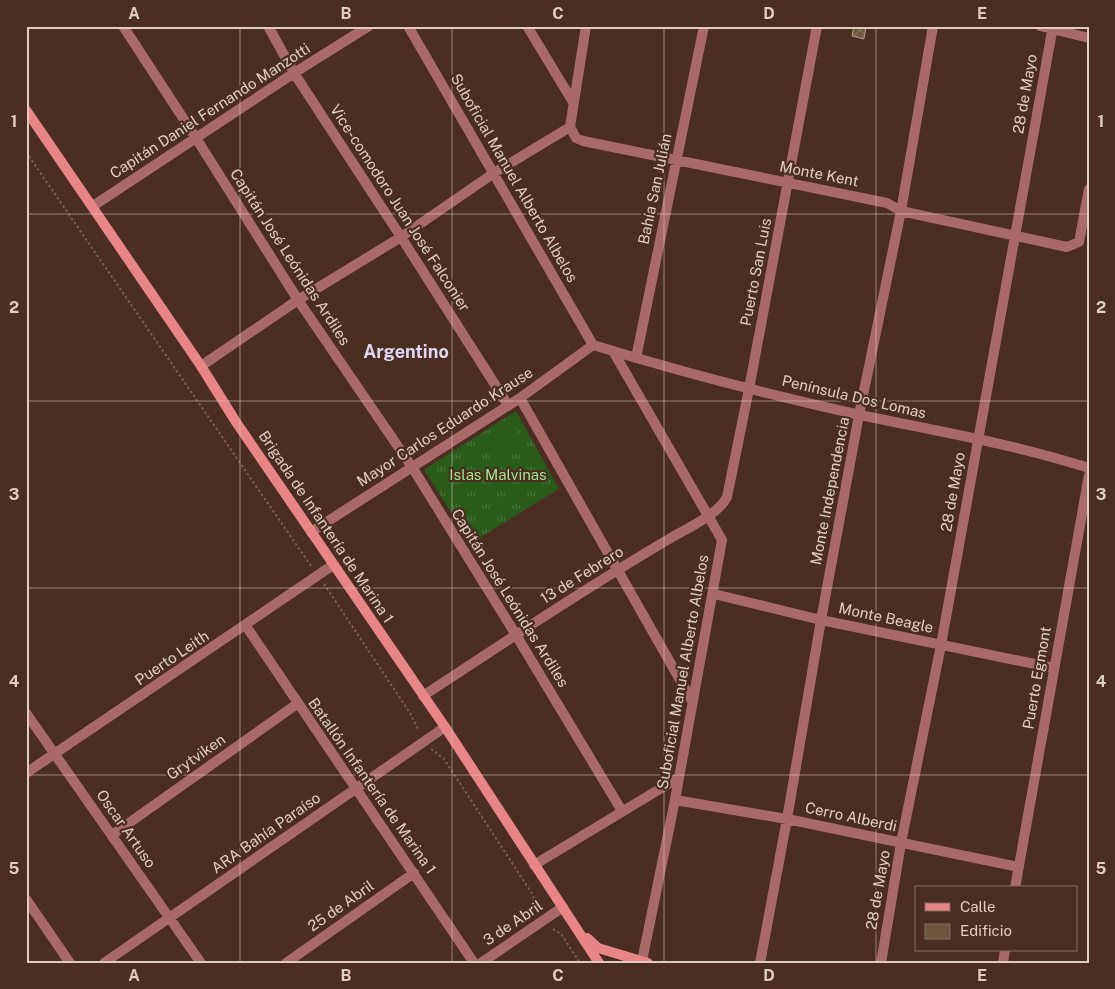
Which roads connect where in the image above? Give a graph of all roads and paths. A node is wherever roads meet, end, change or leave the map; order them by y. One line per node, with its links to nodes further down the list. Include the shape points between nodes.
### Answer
1 (123, 26): 17 (street, Capitán José Leónidas Ardiles)
2 (268, 26): 13 (street, Vice-comodoro Juan José Falconier)
3 (369, 26): 13 (street, Capitán Daniel Fernando Manzotti)
4 (408, 26): 20 (street, Suboficial Manuel Alberto Albelos)
5 (527, 26): 14 (street)
6 (586, 26): 14 (street)
7 (704, 26): 19 (street, Bahía San Julián)
8 (817, 26): 21 (street, Puerto San Luis)
9 (934, 26): 24 (street, Monte Independencia)
10 (1040, 26): 11 (street)
11 (1052, 28): 12 (street); 25 (street, 28 de Mayo)
12 (1089, 38)
13 (294, 72): 17 (street, Capitán Daniel Fernando Manzotti); 26 (street, Vice-comodoro Juan José Falconier)
14 (573, 102): 16 (street)
15 (26, 110): 23 (street, Brigada de Infantería de Marina 1)
16 (570, 127): 19 (street, Monte Kent, via 576,138 583,142); 20 (street)
17 (196, 138): 23 (street, Capitán Daniel Fernando Manzotti); 27 (street, Capitán José Leónidas Ardiles)
18 (26, 152): 44 (path)
19 (676, 160): 21 (street, Monte Kent); 30 (street, Bahía San Julián)
20 (494, 173): 26 (street); 28 (street, Suboficial Manuel Alberto Albelos)
21 (788, 183): 24 (street, Monte Kent, via 887,203); 32 (street, Puerto San Luis)
22 (1089, 189): 25 (street, Monte Kent, via 1079,242 1067,247)
23 (93, 206): 31 (street, Brigada de Infantería de Marina 1)
24 (901, 211): 25 (street, Monte Kent); 35 (street, Monte Independencia)
25 (1015, 236): 36 (street, 28 de Mayo)
26 (401, 237): 27 (street); 34 (street, Vice-comodoro Juan José Falconier)
27 (298, 300): 31 (street); 37 (street, Capitán José Leónidas Ardiles)
28 (593, 344): 29 (street, Península Dos Lomas); 33 (street, Mayor Carlos Eduardo Krause)
29 (613, 351): 30 (street, Península Dos Lomas); 40 (street, Suboficial Manuel Alberto Albelos)
30 (636, 358): 32 (street, Península Dos Lomas)
31 (201, 366): 41 (street, Brigada de Infantería de Marina 1)
32 (749, 389): 35 (street, Península Dos Lomas); 40 (street, Puerto San Luis, via 727,497)
33 (520, 398): 34 (street, Mayor Carlos Eduardo Krause); 43 (street)
34 (508, 405): 37 (street, Mayor Carlos Eduardo Krause)
35 (859, 414): 36 (street, Península Dos Lomas); 46 (street, Monte Independencia)
36 (978, 439): 38 (street, Península Dos Lomas); 49 (street, 28 de Mayo)
37 (412, 467): 41 (street, Mayor Carlos Eduardo Krause); 48 (street, Capitán José Leónidas Ardiles)
38 (1089, 468)
39 (1089, 474): 50 (street, Puerto Egmont)
40 (708, 516): 43 (street, 13 de Febrero); 45 (street, Suboficial Manuel Alberto Albelos, via 722,540)
41 (311, 532): 42 (street, Brigada de Infantería de Marina 1)
42 (333, 565): 44 (street, Puerto Leith); 51 (street, Brigada de Infantería de Marina 1)
43 (617, 570): 48 (street, 13 de Febrero); 52 (street)
44 (318, 576): 47 (street, Puerto Leith); 56 (path, via 410,713)
45 (714, 594): 46 (street, Monte Beagle); 52 (street, Suboficial Manuel Alberto Albelos)
46 (821, 620): 49 (street, Monte Beagle); 63 (street, Monte Independencia)
47 (246, 626): 53 (street, Batallón Infantería de Marina 1); 57 (street, Puerto Leith)
48 (516, 635): 51 (street, 13 de Febrero); 62 (street, Capitán José Leónidas Ardiles)
49 (941, 645): 50 (street, Monte Beagle); 65 (street, 28 de Mayo)
50 (1054, 668): 67 (street, Puerto Egmont)
51 (423, 696): 55 (street, Brigada de Infantería de Marina 1)
52 (692, 701): 59 (street, Suboficial Manuel Alberto Albelos)
53 (297, 704): 60 (street, Batallón Infantería de Marina 1); 64 (street, Grytviken)
54 (26, 713): 57 (street, Oscar Artuso)
55 (445, 727): 56 (street, ARA Bahía Paraíso); 66 (street, Brigada de Infantería de Marina 1)
56 (424, 742): 60 (street, ARA Bahía Paraíso); 73 (path, via 444,759 533,895 537,913)
57 (56, 754): 58 (street, Puerto Leith); 64 (street, Oscar Artuso)
58 (26, 773)
59 (678, 778): 61 (street, Suboficial Manuel Alberto Albelos); 62 (street)
60 (357, 788): 68 (street, Batallón Infantería de Marina 1); 72 (street, ARA Bahía Paraíso)
61 (675, 800): 63 (street, Cerro Alberdi); 75 (street, Suboficial Manuel Alberto Albelos)
62 (622, 811): 66 (street)
63 (788, 819): 65 (street, Cerro Alberdi); 84 (street, Monte Independencia)
64 (112, 835): 72 (street, Oscar Artuso)
65 (902, 843): 67 (street, Cerro Alberdi); 85 (street, 28 de Mayo)
66 (534, 865): 71 (street, Brigada de Infantería de Marina 1)
67 (1019, 867): 69 (street, Puerto Egmont)
68 (414, 873): 79 (street, 25 de Abril); 80 (street, Batallón Infantería de Marina 1)
69 (1015, 886)
70 (26, 899): 76 (street)
71 (563, 907): 73 (street, 3 de Abril); 74 (street, Brigada de Infantería de Marina 1)
72 (170, 918): 77 (street, ARA Bahía Paraíso); 78 (street, Oscar Artuso)
73 (543, 921): 81 (street, 3 de Abril); 82 (path, via 561,934)
74 (578, 931): 75 (street, via 598,948); 83 (street, Brigada de Infantería de Marina 1)
75 (644, 962)
76 (70, 963)
77 (104, 963)
78 (201, 963)
79 (286, 963)
80 (474, 963)
81 (481, 963)
82 (580, 963)
83 (599, 963)
84 (760, 963)
85 (881, 963)

